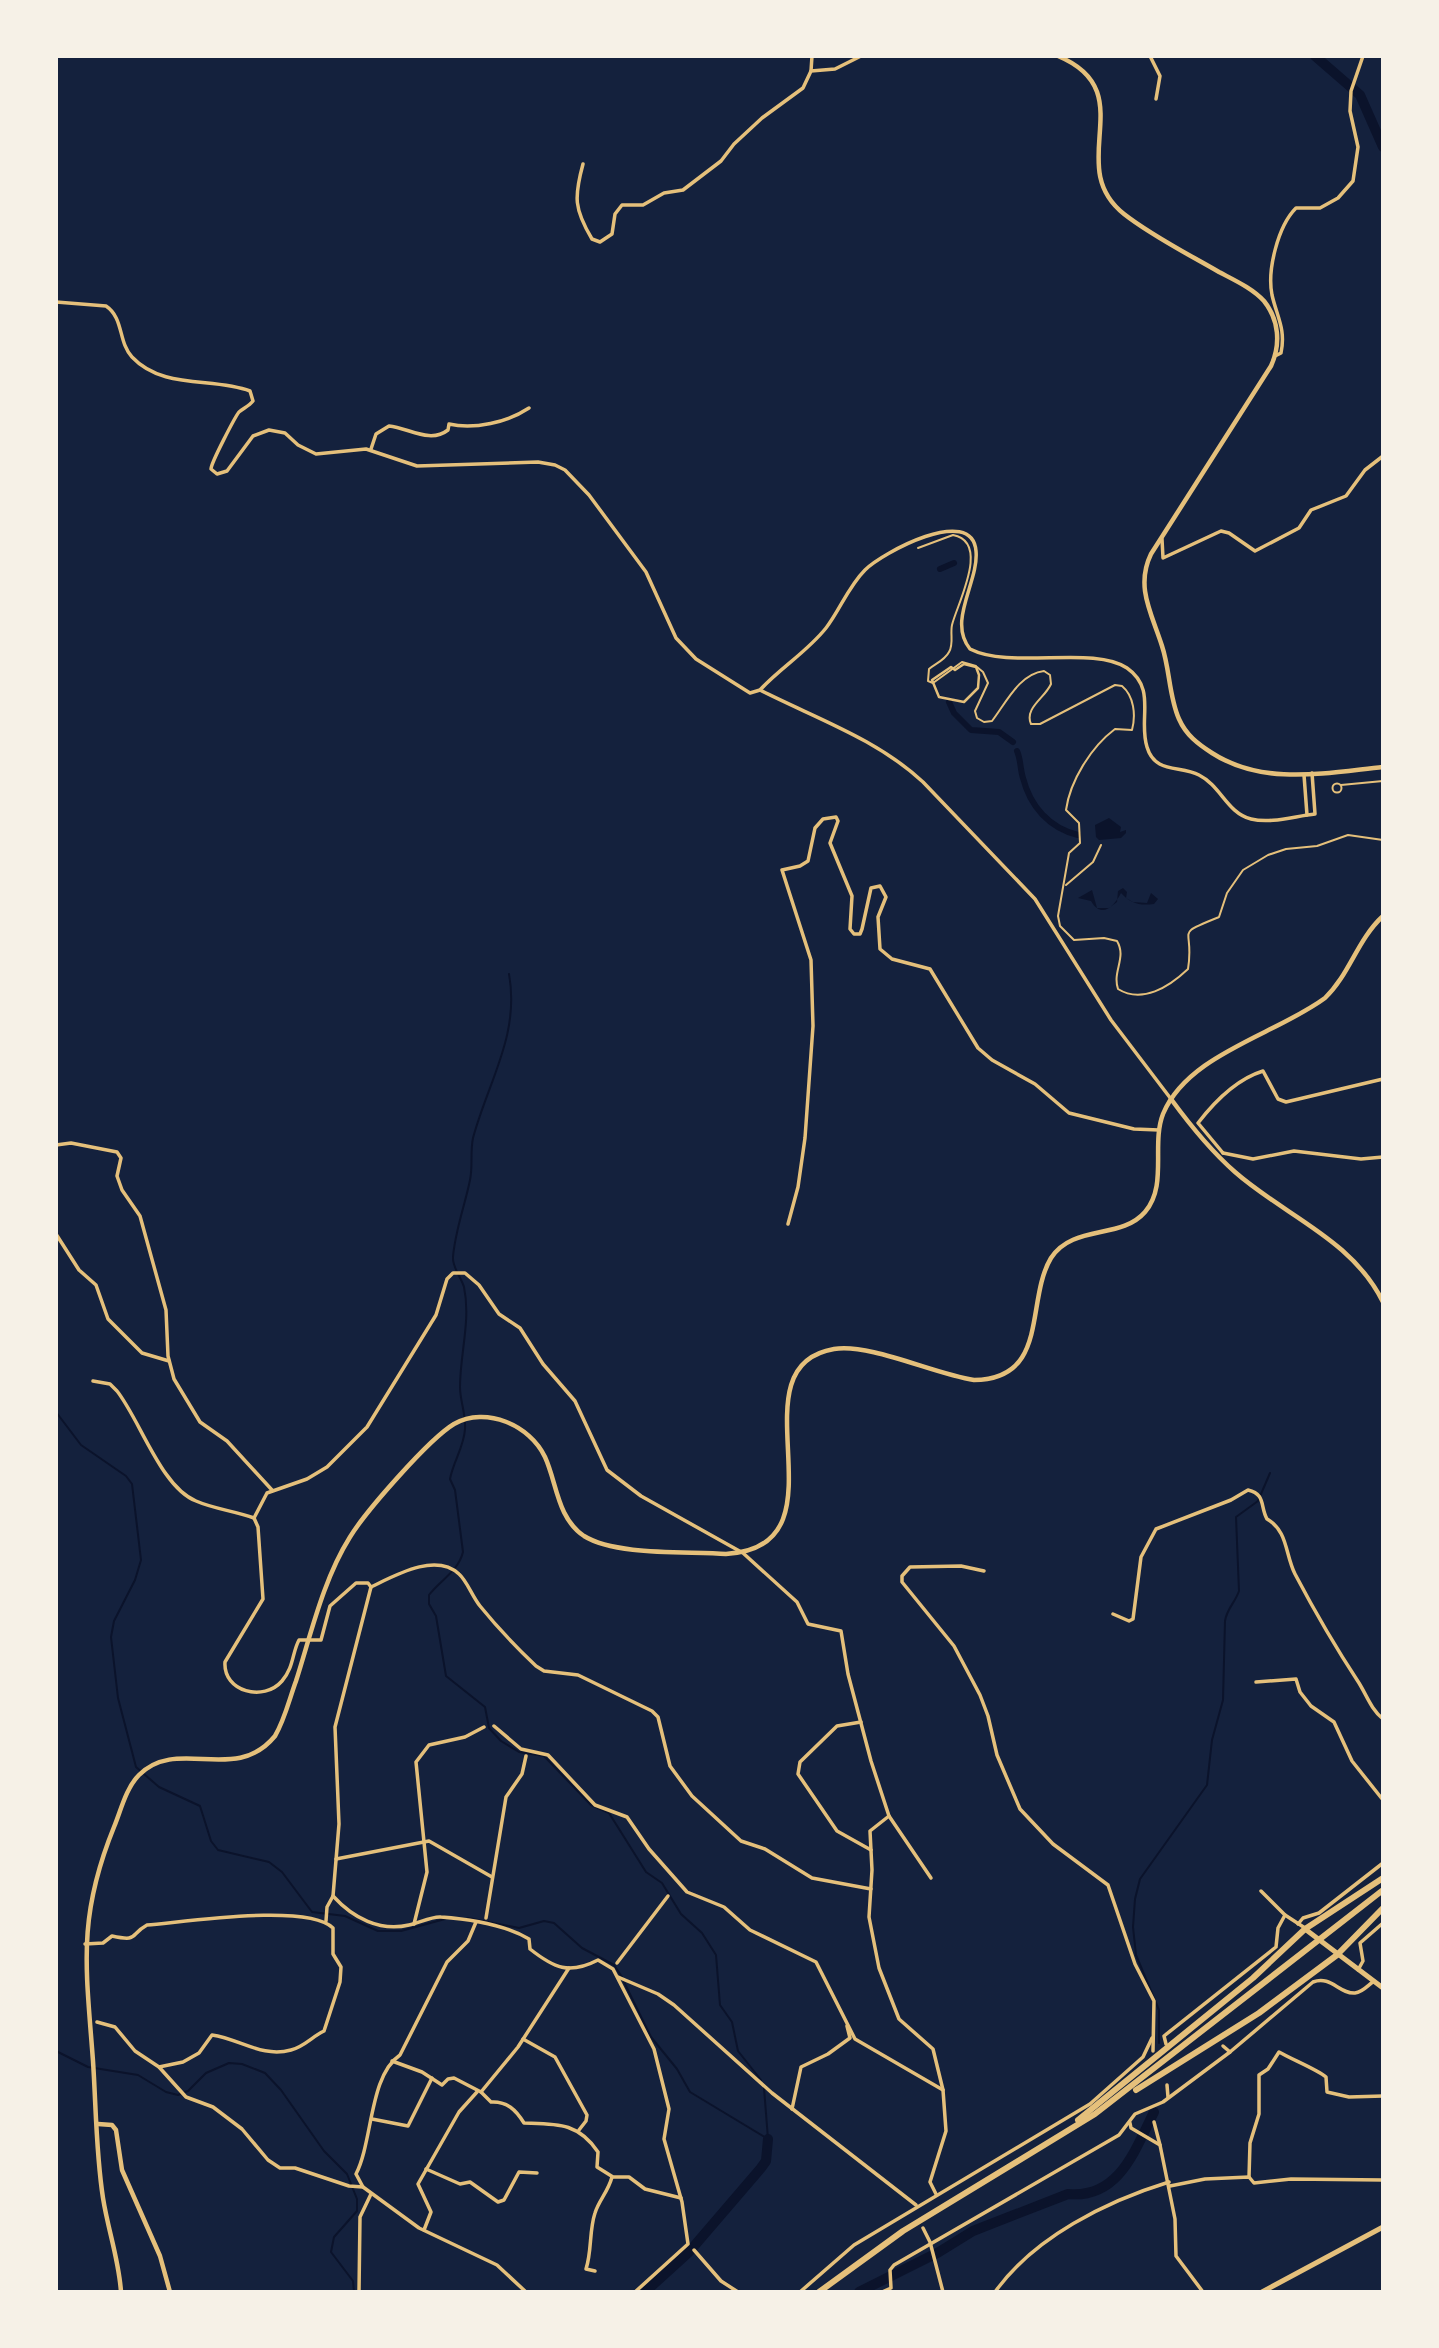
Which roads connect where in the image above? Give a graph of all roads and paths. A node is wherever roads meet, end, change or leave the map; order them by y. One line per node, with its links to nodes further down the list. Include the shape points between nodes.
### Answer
1 (812, 56): 6 (street)
2 (861, 56): 6 (street, via 839,68)
3 (1058, 56): 10 (street, via 1085,70 1098,90 1100,181 1111,202 1135,222 1259,296 1275,321)
4 (1150, 56): 7 (street, via 1160,76)
5 (1363, 56): 10 (street, via 1352,91 1350,119 1358,147 1353,181 1338,198 1320,208 1296,208 1278,236 1271,293 1284,338)
6 (811, 71): 8 (street, via 803,88 762,118 721,161 683,190 664,193 643,205 622,205 615,214 612,234 600,242 592,239 576,205)
7 (1156, 99)
8 (583, 164)
9 (56, 302): 12 (street, via 111,309 132,358 153,370 194,384 250,391 253,401 239,412 212,457 211,469 217,474 227,471 253,436 269,430 285,433 316,454)
10 (1276, 356): 14 (street)
11 (529, 408): 12 (street, via 488,424 449,424 438,436 389,425 376,434)
12 (371, 449): 18 (street, via 417,466 538,462 565,470 646,572 681,644 696,659 750,693)
13 (1383, 456): 14 (street, via 1361,474 1346,496 1311,510 1299,527 1255,551 1221,531 1163,558)
14 (1162, 537): 21 (street, via 1147,563 1144,587 1180,722 1193,740 1234,766 1257,774)
15 (918, 548): 17 (lane, via 953,535 966,542 971,552 949,652 926,674)
16 (978, 668): 17 (street, via 964,664); 17 (street, via 980,681 964,702 939,697); 27 (lane, via 988,683 975,711 984,722 992,720 1013,692 1037,672 1044,671 1052,680 1034,706 1031,724 1115,685 1126,689 1131,700 1132,730 1115,729 1107,736 1068,793 1066,810 1079,823 1080,843 1069,853)
17 (933, 683)
18 (760, 690): 24 (street, via 825,629 873,563 940,531 959,529 971,537 977,552 961,629 970,649 994,657 1098,660 1125,667 1145,692 1144,736 1156,761 1213,784 1243,817 1262,820); 30 (street, via 853,734 923,782 1035,899 1111,1020)
19 (1383, 767): 20 (street)
20 (1312, 773): 21 (street); 24 (street, via 1315,814)
21 (1304, 774): 24 (street)
22 (1383, 781): 23 (lane)
23 (1341, 785)
24 (1307, 815)
25 (1383, 840): 27 (lane, via 1348,835 1317,846 1277,851 1251,864 1227,893 1219,917 1188,931 1188,969 1158,991 1140,996 1118,989 1115,975 1122,958 1117,940 1074,940 1065,934 1058,916)
26 (1101, 845): 27 (lane, via 1093,862)
27 (1065, 885)
28 (1383, 916): 30 (street, via 1367,932 1339,983 1325,998 1201,1068)
29 (1383, 1079): 33 (street, via 1286,1102 1278,1099 1263,1071 1252,1074 1198,1123)
30 (1171, 1099): 31 (street); 33 (street)
31 (1159, 1130): 35 (street, via 1134,1129 1069,1113 1048,1093 978,1048 930,969 892,959 880,949 878,917 886,897 880,886 871,888 862,929 854,934 850,929 852,896 830,843 838,821 836,817 823,819 815,828 808,860 782,870 811,960 813,1026 798,1187); 42 (street, via 1157,1179 1149,1206 1131,1222 1078,1237 1053,1255 1043,1276 1030,1343 1012,1368 993,1378 974,1380 848,1349 822,1353 802,1367 787,1405 786,1515 771,1539)
32 (56, 1145): 38 (street, via 71,1143 117,1152 121,1158 117,1175 121,1190 140,1216 166,1310)
33 (1221, 1154): 34 (street, via 1253,1159 1294,1151); 37 (street, via 1236,1173 1348,1254)
34 (1383, 1157)
35 (788, 1224)
36 (56, 1234): 38 (street, via 79,1270 96,1285 108,1319 142,1353)
37 (1383, 1302)
38 (169, 1362): 40 (street, via 200,1422 227,1441)
39 (93, 1381): 41 (street, via 110,1384 117,1391 183,1493 194,1501)
40 (272, 1490): 41 (street); 42 (street, via 327,1467 367,1427 436,1315 447,1279 461,1272 479,1285 499,1314 520,1328 575,1401 607,1470 641,1496)
41 (254, 1518): 46 (street, via 263,1599 229,1653 226,1674 235,1688 272,1689 291,1669 299,1640)
42 (743, 1553): 46 (street, via 647,1549 595,1541 573,1527 565,1515 537,1445 508,1422 471,1419 458,1422 426,1448 350,1536 332,1571); 49 (street, via 797,1602 808,1624 841,1631)
43 (984, 1571): 86 (street, via 961,1566 910,1567 902,1582 954,1646 970,1676 1020,1809 1053,1844 1108,1885 1135,1964 1154,2001)
44 (371, 1587): 46 (street, via 362,1582 350,1587 330,1606 321,1640); 57 (street, via 335,1727 339,1824); 62 (street, via 415,1568 454,1570 494,1624 536,1666 578,1675 652,1711 658,1717 670,1766 692,1796 741,1841 765,1849 812,1878)
45 (1113, 1614): 48 (street, via 1133,1619 1141,1558 1156,1529 1248,1490 1255,1492 1262,1497 1264,1515 1283,1533 1290,1563 1342,1662)
46 (310, 1641): 76 (street, via 281,1726 260,1751 229,1761 160,1762 139,1775 97,1868)
47 (1256, 1682): 53 (street, via 1296,1679 1311,1706 1334,1722 1352,1761)
48 (1383, 1719)
49 (861, 1722): 54 (street); 56 (street, via 837,1726 800,1762 798,1774 837,1830)
50 (494, 1726): 85 (street, via 521,1749 548,1755 595,1805 627,1817 687,1892 724,1907 750,1930 816,1962)
51 (484, 1727): 55 (street, via 465,1737 429,1745 415,1762)
52 (526, 1756): 59 (street, via 522,1774 506,1797)
53 (1383, 1800)
54 (889, 1815): 56 (street, via 870,1831); 60 (street)
55 (424, 1842): 57 (street); 59 (street); 73 (street, via 427,1872)
56 (872, 1850): 62 (street)
57 (335, 1859): 65 (street)
58 (1383, 1863): 74 (street)
59 (492, 1877): 69 (street)
60 (931, 1878)
61 (1383, 1878): 75 (highway)
62 (871, 1889): 96 (street, via 869,1917 886,1991 899,2018 933,2049)
63 (1383, 1890): 101 (highway)
64 (1261, 1891): 68 (street)
65 (333, 1896): 70 (street); 73 (street, via 373,1925)
66 (668, 1896): 78 (street)
67 (1383, 1908): 77 (highway)
68 (1285, 1915): 74 (street); 88 (street, via 1276,1947 1164,2036)
69 (486, 1918)
70 (326, 1920): 76 (street, via 266,1914 190,1920 147,1925 129,1940 113,1936 103,1943); 93 (street, via 333,1928 333,1955 341,1967 324,2031 292,2050 273,2053 212,2035 200,2053)
71 (476, 1922): 73 (street, via 441,1917); 79 (street, via 519,1933 544,1960); 92 (street, via 468,1941 447,1962 400,2055)
72 (1383, 1923): 80 (street, via 1360,1943 1363,1961)
73 (414, 1924)
74 (1298, 1924): 75 (street)
75 (1306, 1929): 77 (highway); 110 (highway, via 1098,2107)
76 (85, 1944): 105 (street)
77 (1337, 1955): 80 (highway); 101 (highway, via 1259,2013)
78 (617, 1963)
79 (569, 1968): 81 (street, via 598,1960); 87 (street)
80 (1358, 1970): 82 (highway)
81 (617, 1975): 100 (street, via 674,2005); 120 (street, via 654,2049 667,2090 664,2139)
82 (1374, 1981): 83 (highway); 91 (street, via 1352,1993 1324,1980 1313,1982)
83 (1383, 1988)
84 (97, 2022): 93 (street, via 115,2027 135,2051)
85 (848, 2026): 96 (street, via 860,2044); 100 (street, via 850,2038 801,2067)
86 (1154, 2034): 90 (street); 119 (street, via 1143,2057 1115,2084 1062,2122)
87 (523, 2039): 97 (street); 106 (street, via 555,2057 587,2115)
88 (1166, 2044)
89 (1223, 2046): 91 (street)
90 (1153, 2051)
91 (1230, 2052): 98 (street)
92 (392, 2061): 94 (street); 102 (street, via 382,2076)
93 (159, 2067): 117 (street, via 186,2096 213,2107 242,2129 280,2168)
94 (432, 2078): 97 (street, via 442,2085 454,2078); 102 (street, via 408,2126)
95 (1167, 2085): 98 (street)
96 (943, 2090): 119 (street, via 946,2131 930,2182)
97 (479, 2092): 106 (street, via 516,2111 524,2123 538,2121); 111 (street, via 458,2112)
98 (1168, 2096): 104 (street, via 1135,2114)
99 (1383, 2096): 114 (street, via 1327,2092 1322,2073 1279,2052 1259,2075 1259,2114 1250,2143)
100 (792, 2109): 121 (street)
101 (1095, 2114): 110 (highway)
102 (372, 2119): 117 (street, via 356,2174)
103 (1154, 2122): 107 (street)
104 (1130, 2123): 107 (street); 109 (street)
105 (98, 2124): 128 (street, via 103,2197); 129 (street, via 116,2130 122,2170 160,2256)
106 (579, 2130): 113 (street, via 598,2152 597,2167)
107 (1160, 2145): 116 (street)
108 (1080, 2150): 109 (street)
109 (1085, 2155): 125 (street)
110 (1013, 2165): 135 (highway, via 877,2248)
111 (426, 2169): 112 (street, via 460,2184 470,2182 498,2202 504,2200 519,2172); 124 (street, via 418,2184 431,2212)
112 (537, 2173)
113 (612, 2177): 120 (street, via 628,2177 645,2189); 127 (street, via 590,2232 586,2269)
114 (1249, 2177): 115 (street, via 1254,2183); 116 (street)
115 (1383, 2180)
116 (1170, 2184): 138 (street, via 1079,2218 1024,2260); 139 (street, via 1176,2256)
117 (363, 2187): 118 (street)
118 (371, 2194): 124 (street); 130 (street, via 360,2217)
119 (936, 2194): 121 (street)
120 (681, 2198): 132 (street, via 688,2244)
121 (915, 2208): 134 (street, via 853,2245)
122 (1383, 2227): 140 (highway)
123 (923, 2228): 125 (street)
124 (424, 2230): 131 (street, via 497,2265)
125 (930, 2242): 136 (street, via 894,2265 891,2288); 137 (street)
126 (694, 2250): 133 (street)
127 (595, 2271)
128 (121, 2292)
129 (170, 2292)
130 (359, 2292)
131 (526, 2292)
132 (635, 2292)
133 (737, 2292)
134 (800, 2292)
135 (819, 2292)
136 (881, 2292)
137 (943, 2292)
138 (995, 2292)
139 (1203, 2292)
140 (1262, 2292)

